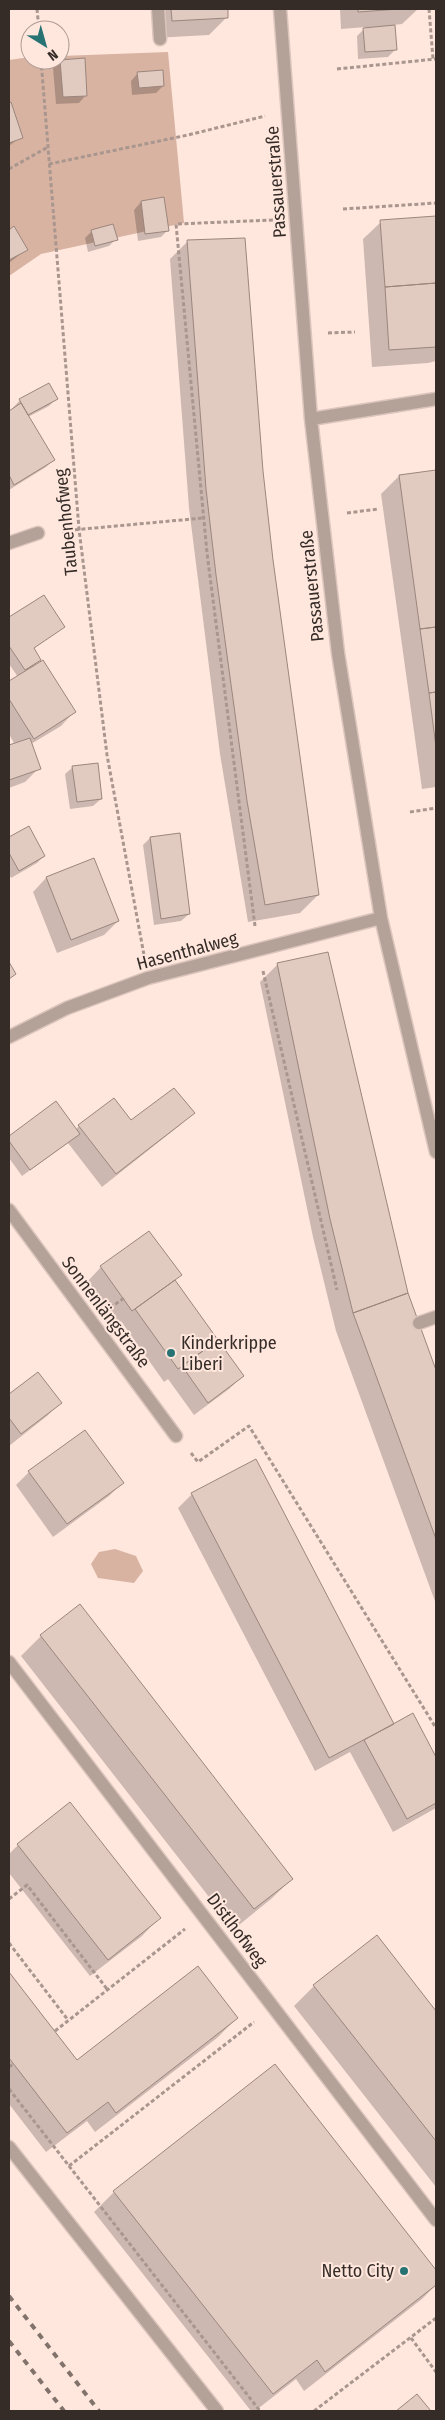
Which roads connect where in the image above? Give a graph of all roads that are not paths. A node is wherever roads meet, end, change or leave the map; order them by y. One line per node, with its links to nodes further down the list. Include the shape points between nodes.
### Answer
1 (158, 9): 3 (street)
2 (280, 9): 5 (street, Passauerstraße)
3 (160, 39)
4 (436, 399): 5 (street)
5 (310, 419): 8 (street, Passauerstraße, via 338,653)
6 (38, 533): 7 (street)
7 (9, 543)
8 (381, 918): 9 (street, Hasenthalweg, via 148,978 67,1008); 10 (street, Passauerstraße)
9 (9, 1037)
10 (436, 1152)
11 (9, 1210): 14 (street, Sonnenlängstraße)
12 (436, 1317): 13 (street)
13 (419, 1323)
14 (176, 1436)
15 (9, 1662): 17 (street, Distlhofweg)
16 (9, 2147): 18 (street)
17 (436, 2220)
18 (217, 2411)

